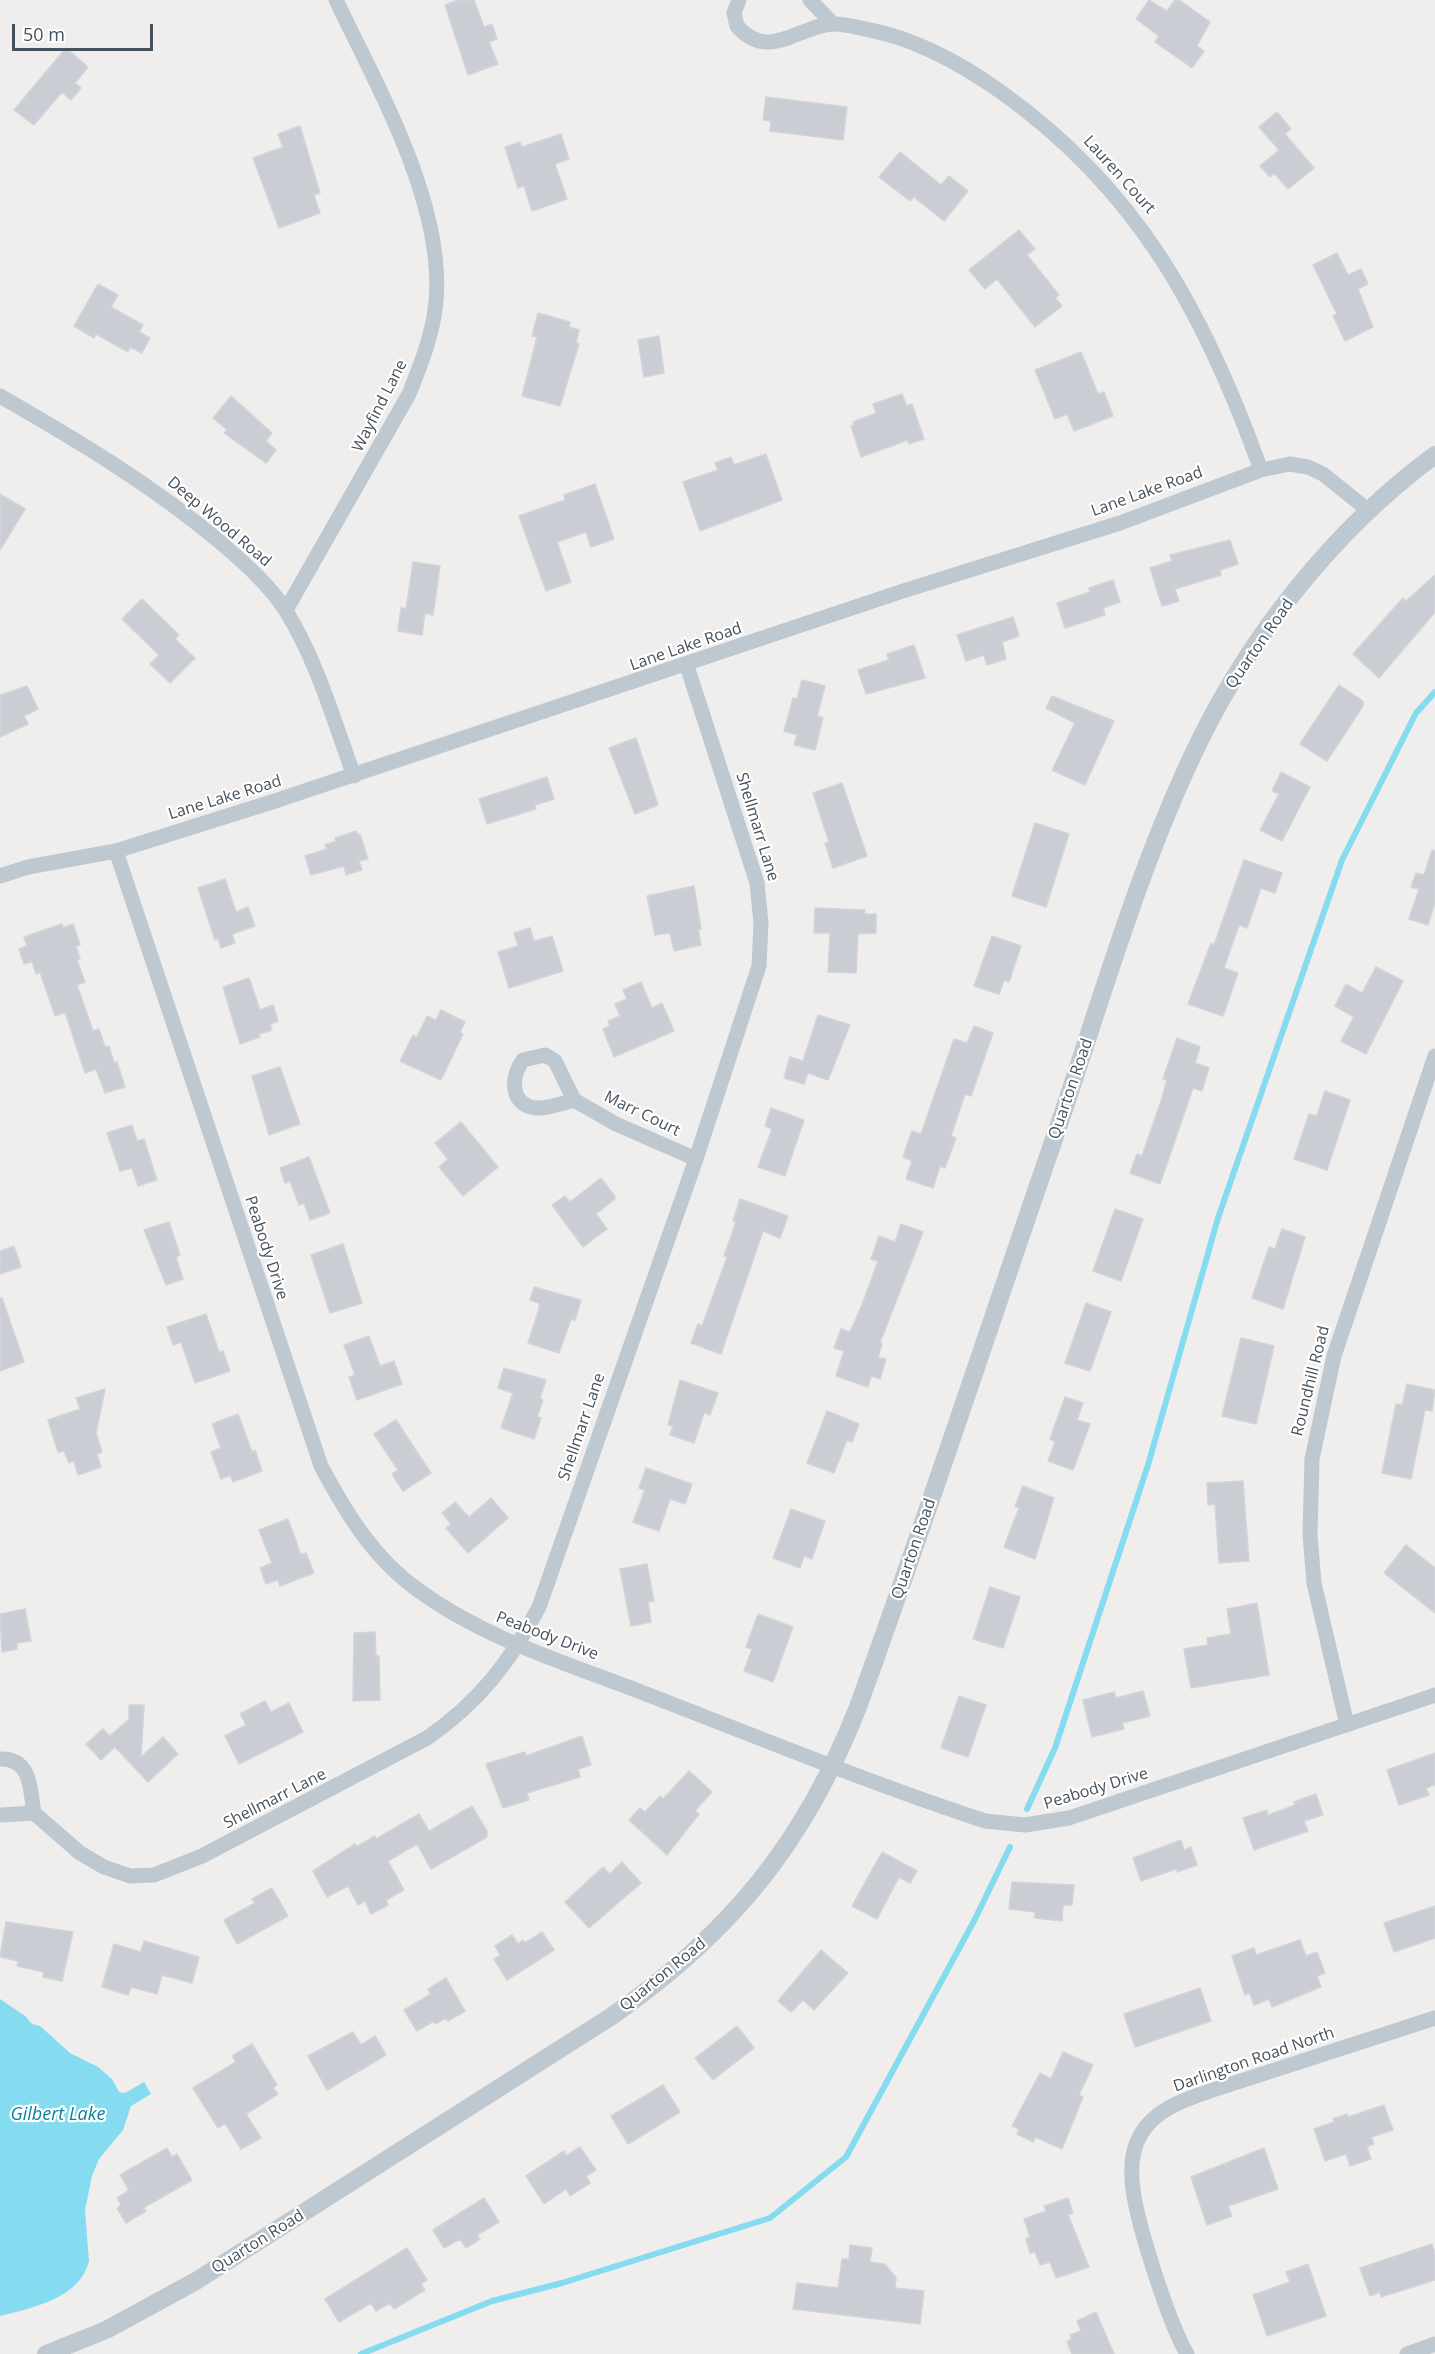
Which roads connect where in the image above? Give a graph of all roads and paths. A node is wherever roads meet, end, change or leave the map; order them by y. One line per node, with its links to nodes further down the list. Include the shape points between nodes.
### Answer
1 (336, 0): 9 (street, Wayfind Lane, via 385,101 420,193 431,231 436,302 424,356 409,394)
2 (739, 0): 4 (street, Lauren Court, via 734,13 737,26 760,41 794,37)
3 (810, 0): 4 (street)
4 (833, 24): 7 (street, Lauren Court, via 873,30 965,68 1032,114 1097,174 1139,223 1188,301 1234,396)
5 (0, 396): 9 (street, Deep Wood Road, via 123,469 173,505 256,575)
6 (1435, 455): 8 (street, Quarton Road)
7 (1261, 470): 8 (street, Lane Lake Road, via 1290,464 1308,467 1330,479); 10 (street, Lane Lake Road, via 1120,523 903,591)
8 (1369, 511): 21 (street, Quarton Road, via 1311,573 1248,657 1202,736 1166,815 882,1642)
9 (286, 610): 11 (street, Deep Wood Road, via 313,663)
10 (687, 666): 11 (street, Lane Lake Road); 16 (street, Shellmarr Lane, via 750,855 761,923 759,966)
11 (354, 776): 12 (street, Lane Lake Road)
12 (116, 851): 13 (street, Lane Lake Road); 17 (street, Peabody Drive, via 321,1466 359,1531 400,1576 466,1622)
13 (0, 876)
14 (1435, 1056): 19 (street, Roundhill Road, via 1334,1356 1312,1459 1310,1535 1314,1583)
15 (574, 1100): 16 (street, Marr Court, via 616,1124)
16 (696, 1159): 17 (street, Shellmarr Lane, via 539,1607)
17 (519, 1646): 21 (street, Peabody Drive); 22 (street, Shellmarr Lane, via 477,1696 427,1738 173,1869 130,1876 104,1867 80,1854)
18 (1435, 1695): 19 (street, Peabody Drive)
19 (1347, 1725): 21 (street, Peabody Drive, via 1107,1807 1046,1823 985,1821)
20 (0, 1759): 22 (street, via 17,1762 24,1768)
21 (832, 1767): 26 (street, Quarton Road, via 805,1819 765,1875 703,1944 646,1992 196,2281 106,2331)
22 (34, 1813): 23 (street)
23 (0, 1815)
24 (1435, 2018): 27 (street, Darlington Road North, via 1213,2090 1181,2102 1151,2120 1135,2150 1132,2181 1145,2235)
25 (1435, 2344): 28 (street)
26 (46, 2354)
27 (1187, 2354)
28 (1407, 2354)

